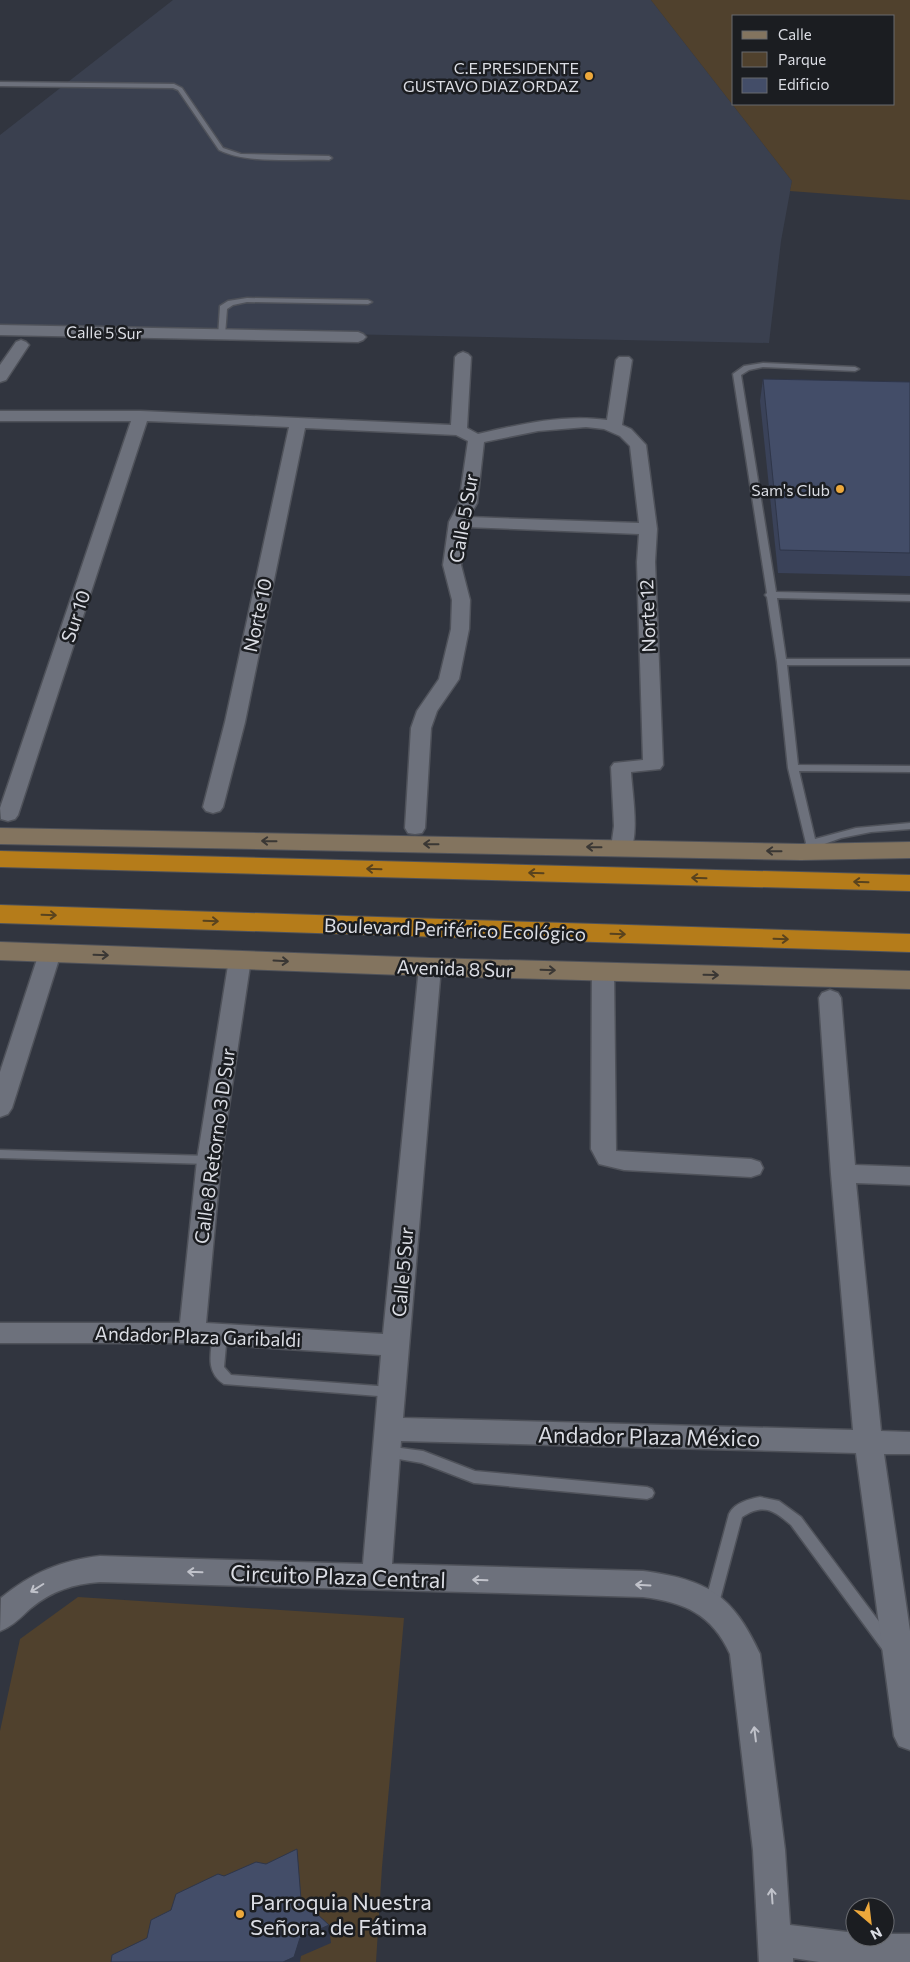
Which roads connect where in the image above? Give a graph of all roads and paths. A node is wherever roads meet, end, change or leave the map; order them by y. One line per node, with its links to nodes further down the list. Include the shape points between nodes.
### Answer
1 (0, 84): 2 (lane, via 174,86 180,89 221,149 229,153)
2 (329, 158)
3 (368, 302): 5 (lane, via 247,300 231,303 223,308)
4 (0, 330): 5 (street, Calle 5 Sur)
5 (221, 335): 6 (street, Calle 5 Sur)
6 (358, 337)
7 (21, 345): 11 (street)
8 (463, 357): 16 (street)
9 (624, 360): 15 (street)
10 (855, 369): 20 (lane, via 763,365 737,374)
11 (0, 377)
12 (0, 416): 13 (street)
13 (141, 416): 14 (street); 27 (street, Sur 10)
14 (298, 422): 16 (street); 26 (street, Norte 10, via 235,722)
15 (614, 426): 17 (street, via 572,422); 19 (street, Norte 12, via 634,438 638,445)
16 (459, 430): 17 (street)
17 (476, 439): 18 (street, Calle 5 Sur, via 468,503)
18 (458, 522): 19 (street); 29 (street, Calle 5 Sur, via 452,565 461,600 460,629 449,679 427,711 421,728)
19 (648, 529): 30 (street, Norte 12, via 646,562 653,764 621,767)
20 (770, 595): 21 (lane); 22 (lane)
21 (910, 598)
22 (782, 662): 23 (lane); 24 (lane)
23 (910, 662)
24 (792, 768): 25 (lane); 31 (lane)
25 (910, 769)
26 (213, 807)
27 (4, 826): 30 (street, one-way to 27)
28 (910, 826): 31 (lane, via 845,833)
29 (415, 828)
30 (622, 848): 31 (street, one-way to 30)
31 (806, 848): 32 (street)
32 (910, 850)
33 (0, 859): 34 (highway, one-way to 33)
34 (910, 884)
35 (0, 914): 36 (highway, Boulevard Periférico Ecológico, one-way to 36)
36 (910, 943)
37 (0, 951): 38 (street, Avenida 8 Sur)
38 (50, 953): 39 (street, Avenida 8 Sur, one-way to 39); 44 (street)
39 (240, 959): 40 (street, Avenida 8 Sur, one-way to 40); 46 (street, Calle 8 Retorno 3 D Sur)
40 (430, 967): 41 (street, Avenida 8 Sur, one-way to 41); 53 (street, Calle 5 Sur)
41 (603, 972): 42 (street, Avenida 8 Sur, one-way to 42); 47 (street, via 603,1149 608,1158)
42 (910, 980)
43 (830, 998): 48 (street)
44 (0, 1108)
45 (0, 1154): 46 (lane)
46 (209, 1160): 51 (street, Calle 8 Retorno 3 D Sur)
47 (751, 1168)
48 (843, 1174): 49 (street); 56 (street)
49 (910, 1176)
50 (0, 1332): 51 (street, Andador Plaza Garibaldi)
51 (192, 1333): 52 (street, Andador Plaza Garibaldi)
52 (220, 1334): 53 (street, Andador Plaza Garibaldi); 54 (lane, via 217,1369 221,1377 229,1380)
53 (396, 1345): 54 (street, Calle 5 Sur)
54 (391, 1392): 55 (street, Calle 5 Sur)
55 (387, 1440): 56 (street, Andador Plaza México); 58 (lane, via 474,1477); 59 (street, Calle 5 Sur)
56 (868, 1441): 57 (street, Andador Plaza México); 62 (street)
57 (910, 1444)
58 (647, 1493)
59 (377, 1577): 60 (street, Circuito Plaza Central, one-way to 59, via 668,1587 643,1584); 61 (street, Circuito Plaza Central, one-way to 61, via 77,1571 38,1586)
60 (701, 1600): 62 (lane, via 736,1514 747,1505 766,1503 784,1509 796,1521); 64 (street, one-way to 60, via 769,1850 745,1654 728,1622)
61 (0, 1618)
62 (900, 1662): 63 (street)
63 (910, 1736)
64 (776, 1950): 66 (street)
65 (910, 1951): 66 (street)
66 (854, 1956)

